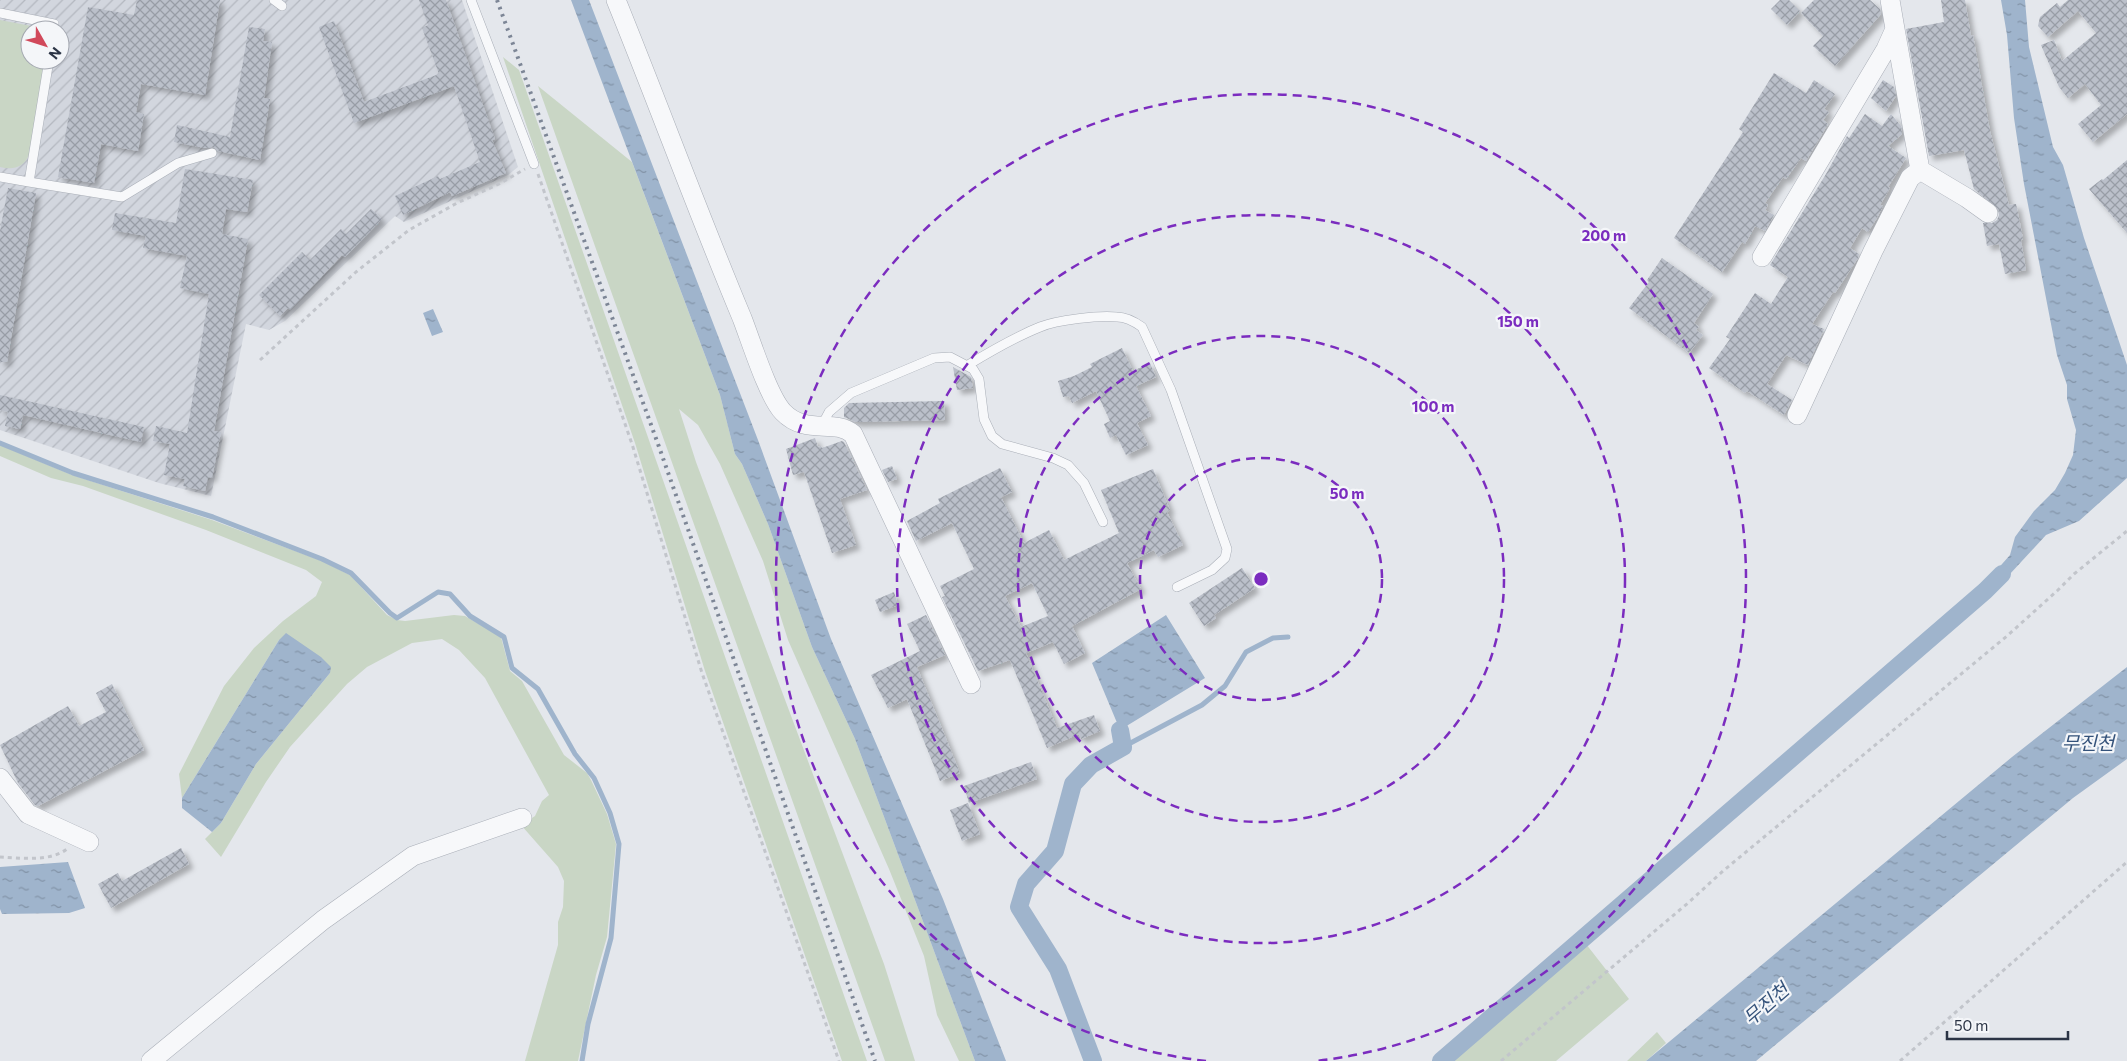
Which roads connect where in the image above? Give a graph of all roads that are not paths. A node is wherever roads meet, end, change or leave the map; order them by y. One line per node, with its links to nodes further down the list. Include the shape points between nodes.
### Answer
1 (274, 0): 5 (lane)
2 (471, 0): 11 (lane)
3 (616, 0): 19 (street, via 778,405 794,421)
4 (1890, 0): 8 (street)
5 (282, 6)
6 (0, 13): 7 (lane)
7 (34, 20)
8 (1895, 29): 12 (street); 16 (street)
9 (46, 70): 14 (lane)
10 (212, 153): 14 (lane, via 178,163 122,197)
11 (534, 164)
12 (1920, 170): 15 (street); 18 (street, via 1910,178 1873,251)
13 (0, 176): 14 (lane)
14 (29, 182)
15 (1988, 213)
16 (1762, 257)
17 (968, 365): 19 (lane, via 950,357 934,358 859,389 829,412); 20 (lane, via 974,369 978,379 984,419 992,436 1002,444 1068,465 1084,483); 21 (lane, via 1042,326 1118,316 1142,327 1171,390 1226,549 1225,558 1212,570)
18 (1796, 415)
19 (821, 428): 22 (street, via 846,428 853,434)
20 (1102, 522)
21 (1177, 587)
22 (971, 684)
23 (0, 778): 25 (street, via 28,814)
24 (522, 818): 26 (street, via 413,856 324,920)
25 (86, 841)
26 (151, 1061)

